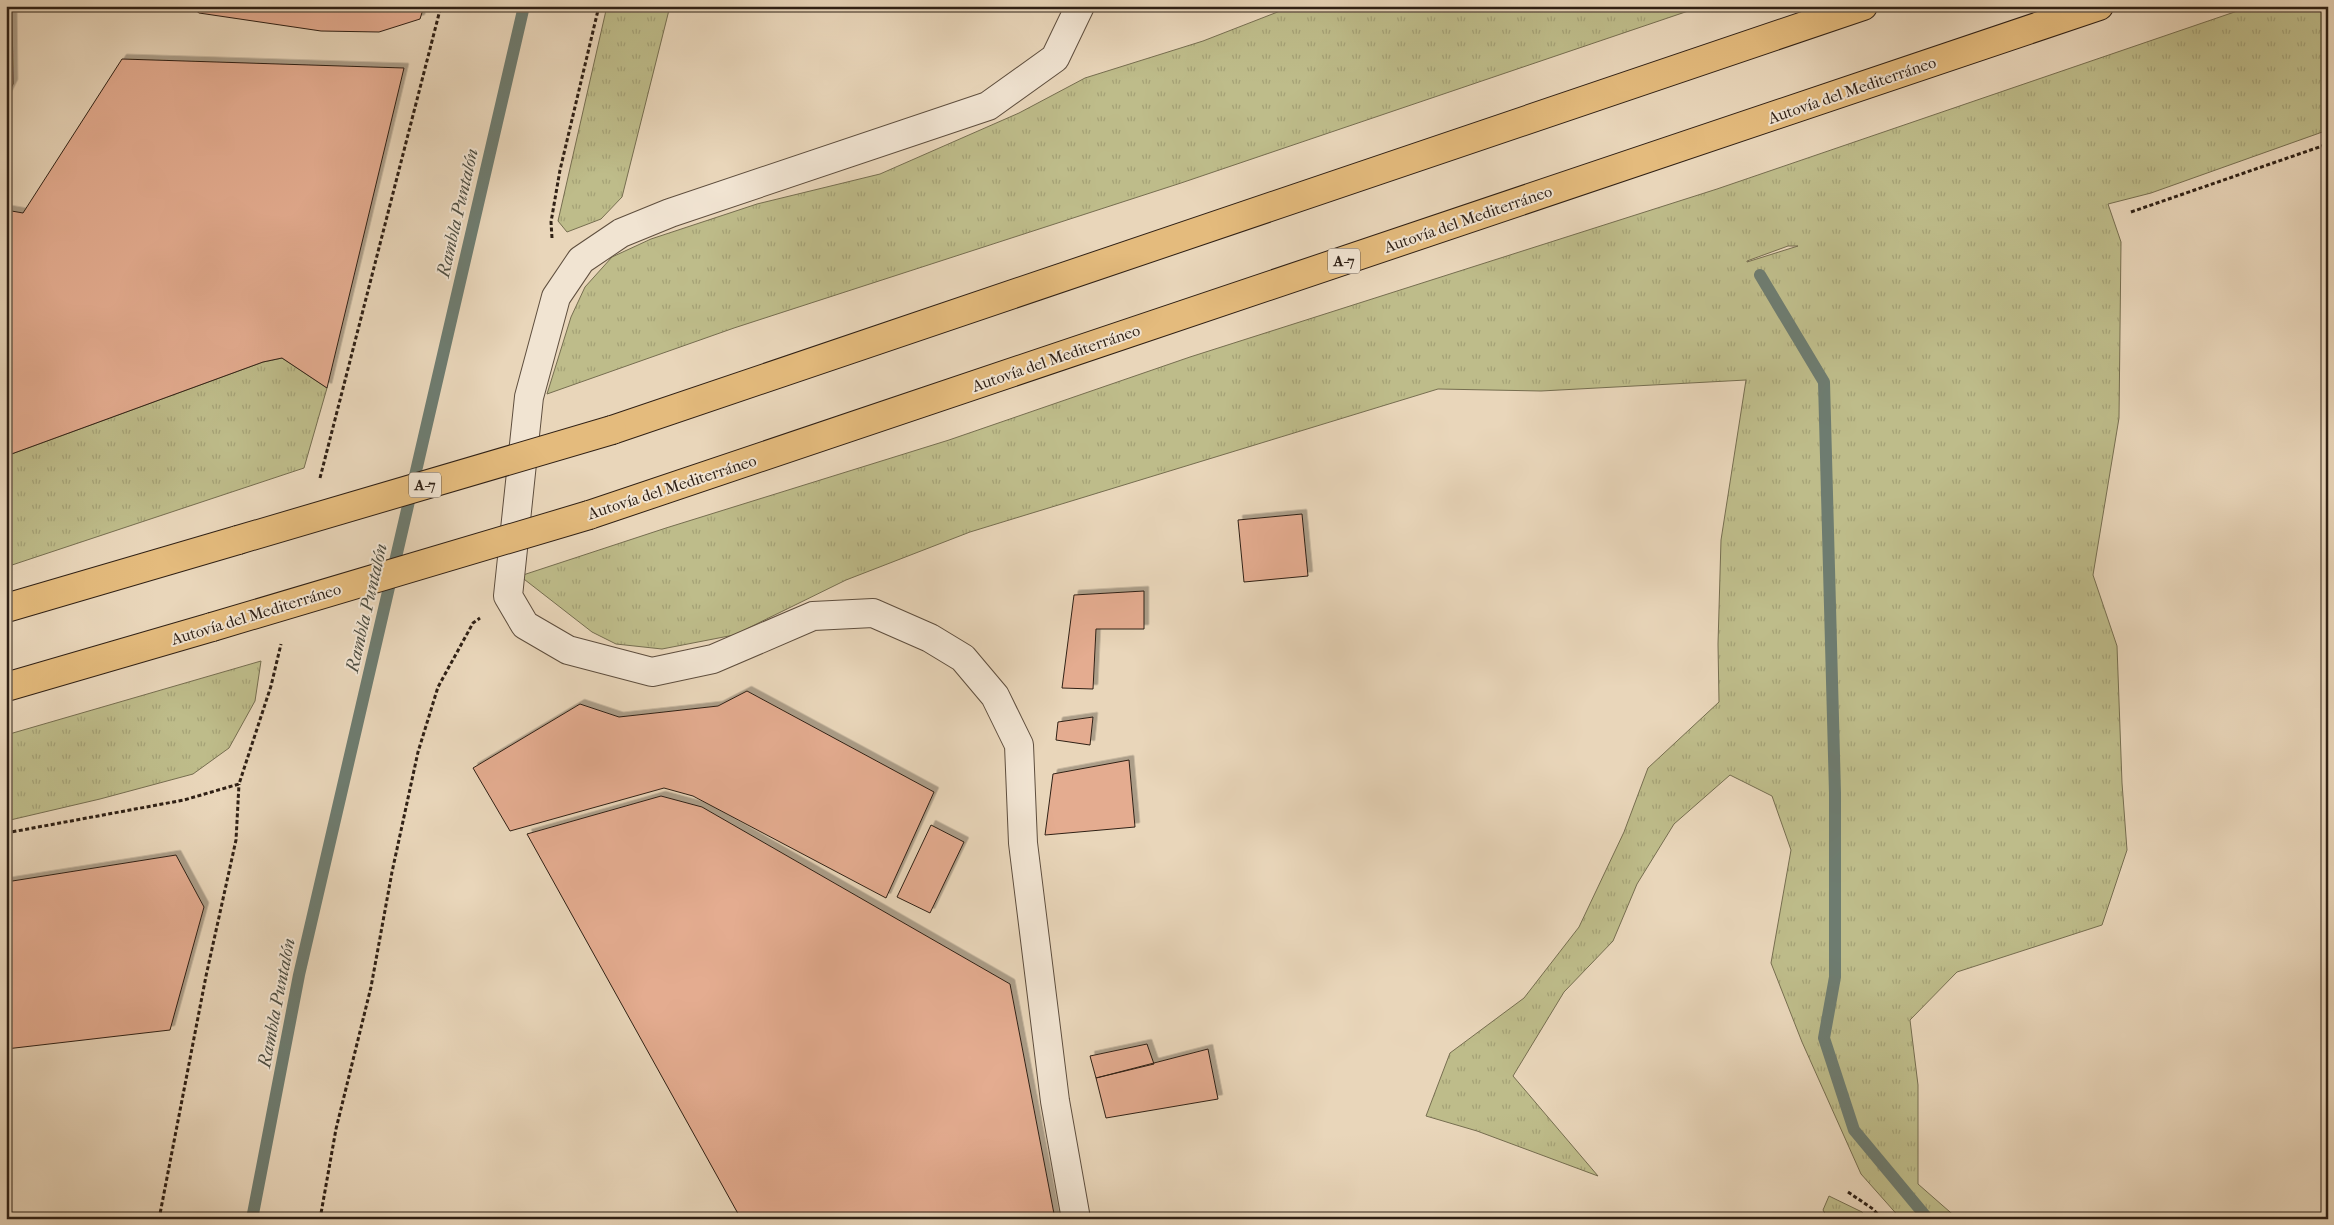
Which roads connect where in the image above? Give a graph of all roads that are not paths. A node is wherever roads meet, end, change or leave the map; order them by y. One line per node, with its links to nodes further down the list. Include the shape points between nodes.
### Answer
1 (1080, 6): 6 (street, via 1055,58 988,106 670,213 622,233 581,260 556,297 529,397 508,596 525,626 568,650 652,672 713,659 813,616 873,613 930,638 963,658 995,696 1019,745 1023,843 1055,1101)
2 (1863, 6): 4 (highway, A-7, bridge, via 612,430)
3 (2099, 6): 5 (highway, Autovía del Mediterráneo / A-7, bridge, via 589,515)
4 (6, 608)
5 (6, 687)
6 (1076, 1219)

